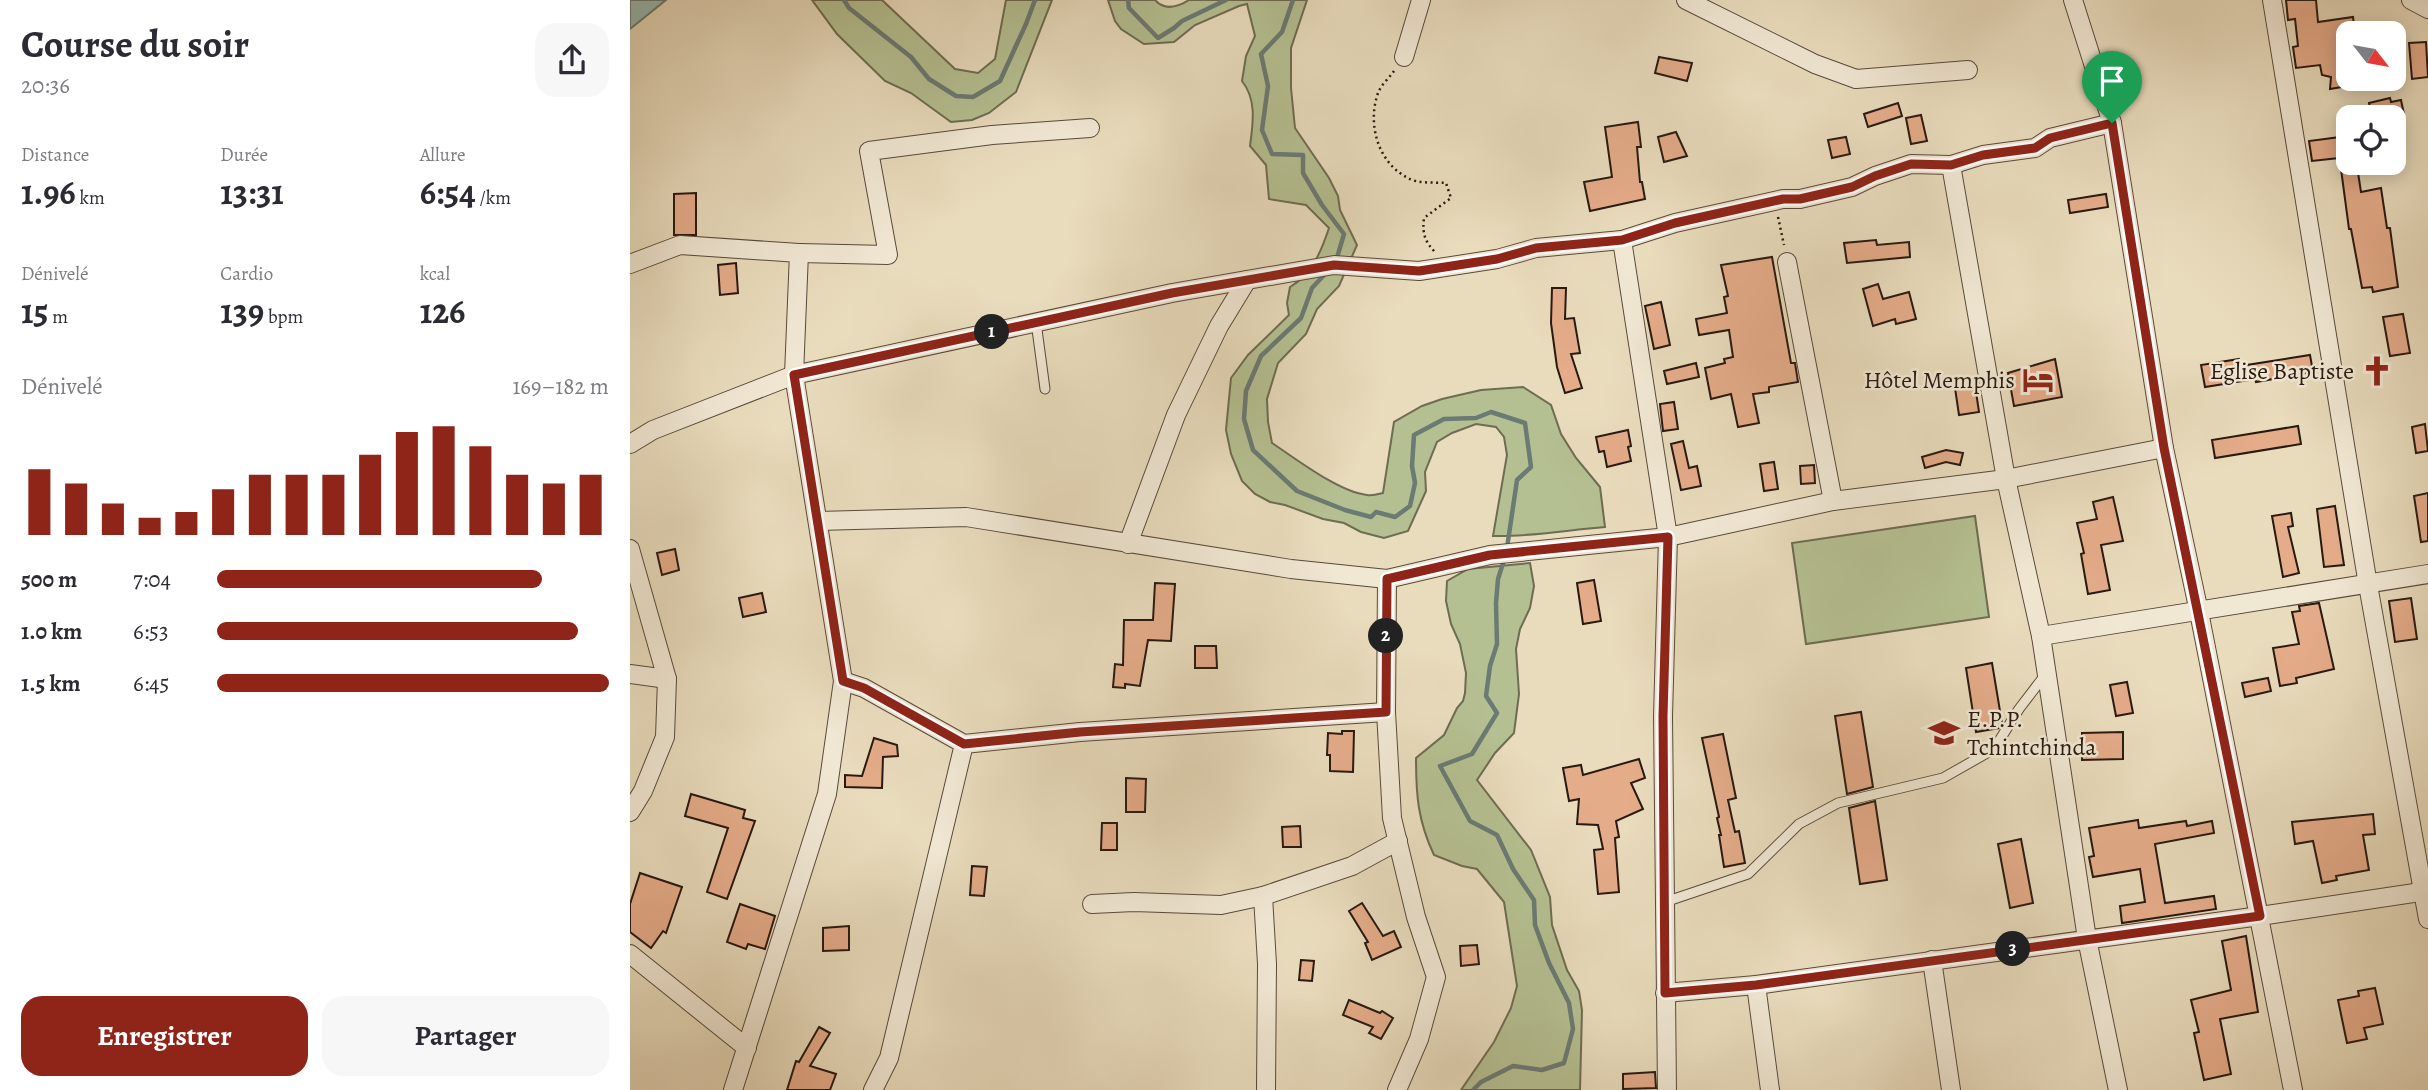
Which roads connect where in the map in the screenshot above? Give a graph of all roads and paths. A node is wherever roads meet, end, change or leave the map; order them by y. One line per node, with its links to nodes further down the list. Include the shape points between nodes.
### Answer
1 (1421, 0): 7 (street)
2 (1686, 0): 8 (street, via 1815,64 1856,79)
3 (2073, 0): 9 (street)
4 (2272, 0): 32 (street)
5 (2411, 0): 6 (street)
6 (2428, 9)
7 (1404, 57): 17 (path, via 1378,90 1374,111 1377,144 1387,160 1411,180 1446,183 1451,198 1424,218 1422,230)
8 (1968, 70)
9 (2112, 123): 11 (street, via 2050,138 2035,148); 23 (street)
10 (1090, 128): 14 (street, via 869,151 888,256)
11 (1951, 165): 12 (street, via 1911,164 1840,190); 24 (street)
12 (1774, 201): 13 (street); 15 (path)
13 (1622, 240): 17 (street, via 1536,248); 27 (street)
14 (799, 253): 16 (street, via 680,245); 20 (street)
15 (1787, 262): 25 (street)
16 (630, 264)
17 (1446, 267): 18 (street, via 1419,271 1334,265)
18 (1247, 280): 19 (street); 28 (street, via 1176,415)
19 (1036, 322): 20 (street); 21 (lane)
20 (794, 375): 22 (street, via 653,430); 26 (street)
21 (1045, 389)
22 (630, 444)
23 (2164, 448): 24 (street); 33 (street)
24 (2006, 479): 25 (street); 34 (street)
25 (1833, 501): 27 (street)
26 (818, 521): 28 (street, via 966,517); 38 (street)
27 (1668, 537): 31 (street, via 1490,555); 45 (street, via 1663,716)
28 (1128, 544): 31 (street)
29 (630, 550): 37 (street)
30 (2428, 574): 32 (street)
31 (1387, 579): 39 (street)
32 (2368, 585): 33 (street); 43 (street)
33 (2199, 612): 34 (street); 47 (street)
34 (2040, 636): 36 (street)
35 (630, 674): 37 (street)
36 (2046, 674): 45 (lane, via 1994,749 1943,778 1838,803 1799,824 1748,874); 49 (street)
37 (667, 679): 41 (street, via 665,737)
38 (843, 681): 40 (street); 54 (street, via 827,794)
39 (1386, 712): 40 (street); 42 (street, via 1392,818)
40 (964, 744): 56 (street, via 889,1058)
41 (630, 812)
42 (1398, 841): 44 (street, via 1352,866); 58 (street, via 1436,976 1419,1039)
43 (2425, 891): 47 (street); 48 (street)
44 (1263, 896): 46 (street, via 1222,905); 57 (street)
45 (1665, 902): 53 (street)
46 (1092, 904)
47 (2260, 916): 49 (street); 63 (street)
48 (2428, 919)
49 (2087, 939): 51 (street); 62 (street)
50 (630, 954): 54 (street)
51 (1932, 960): 52 (street); 61 (street)
52 (1756, 985): 53 (street); 60 (street)
53 (1665, 993): 59 (street)
54 (747, 1048): 55 (street)
55 (733, 1090)
56 (873, 1090)
57 (1266, 1090)
58 (1397, 1090)
59 (1667, 1090)
60 (1770, 1090)
61 (1951, 1090)
62 (2118, 1090)
63 (2293, 1090)

